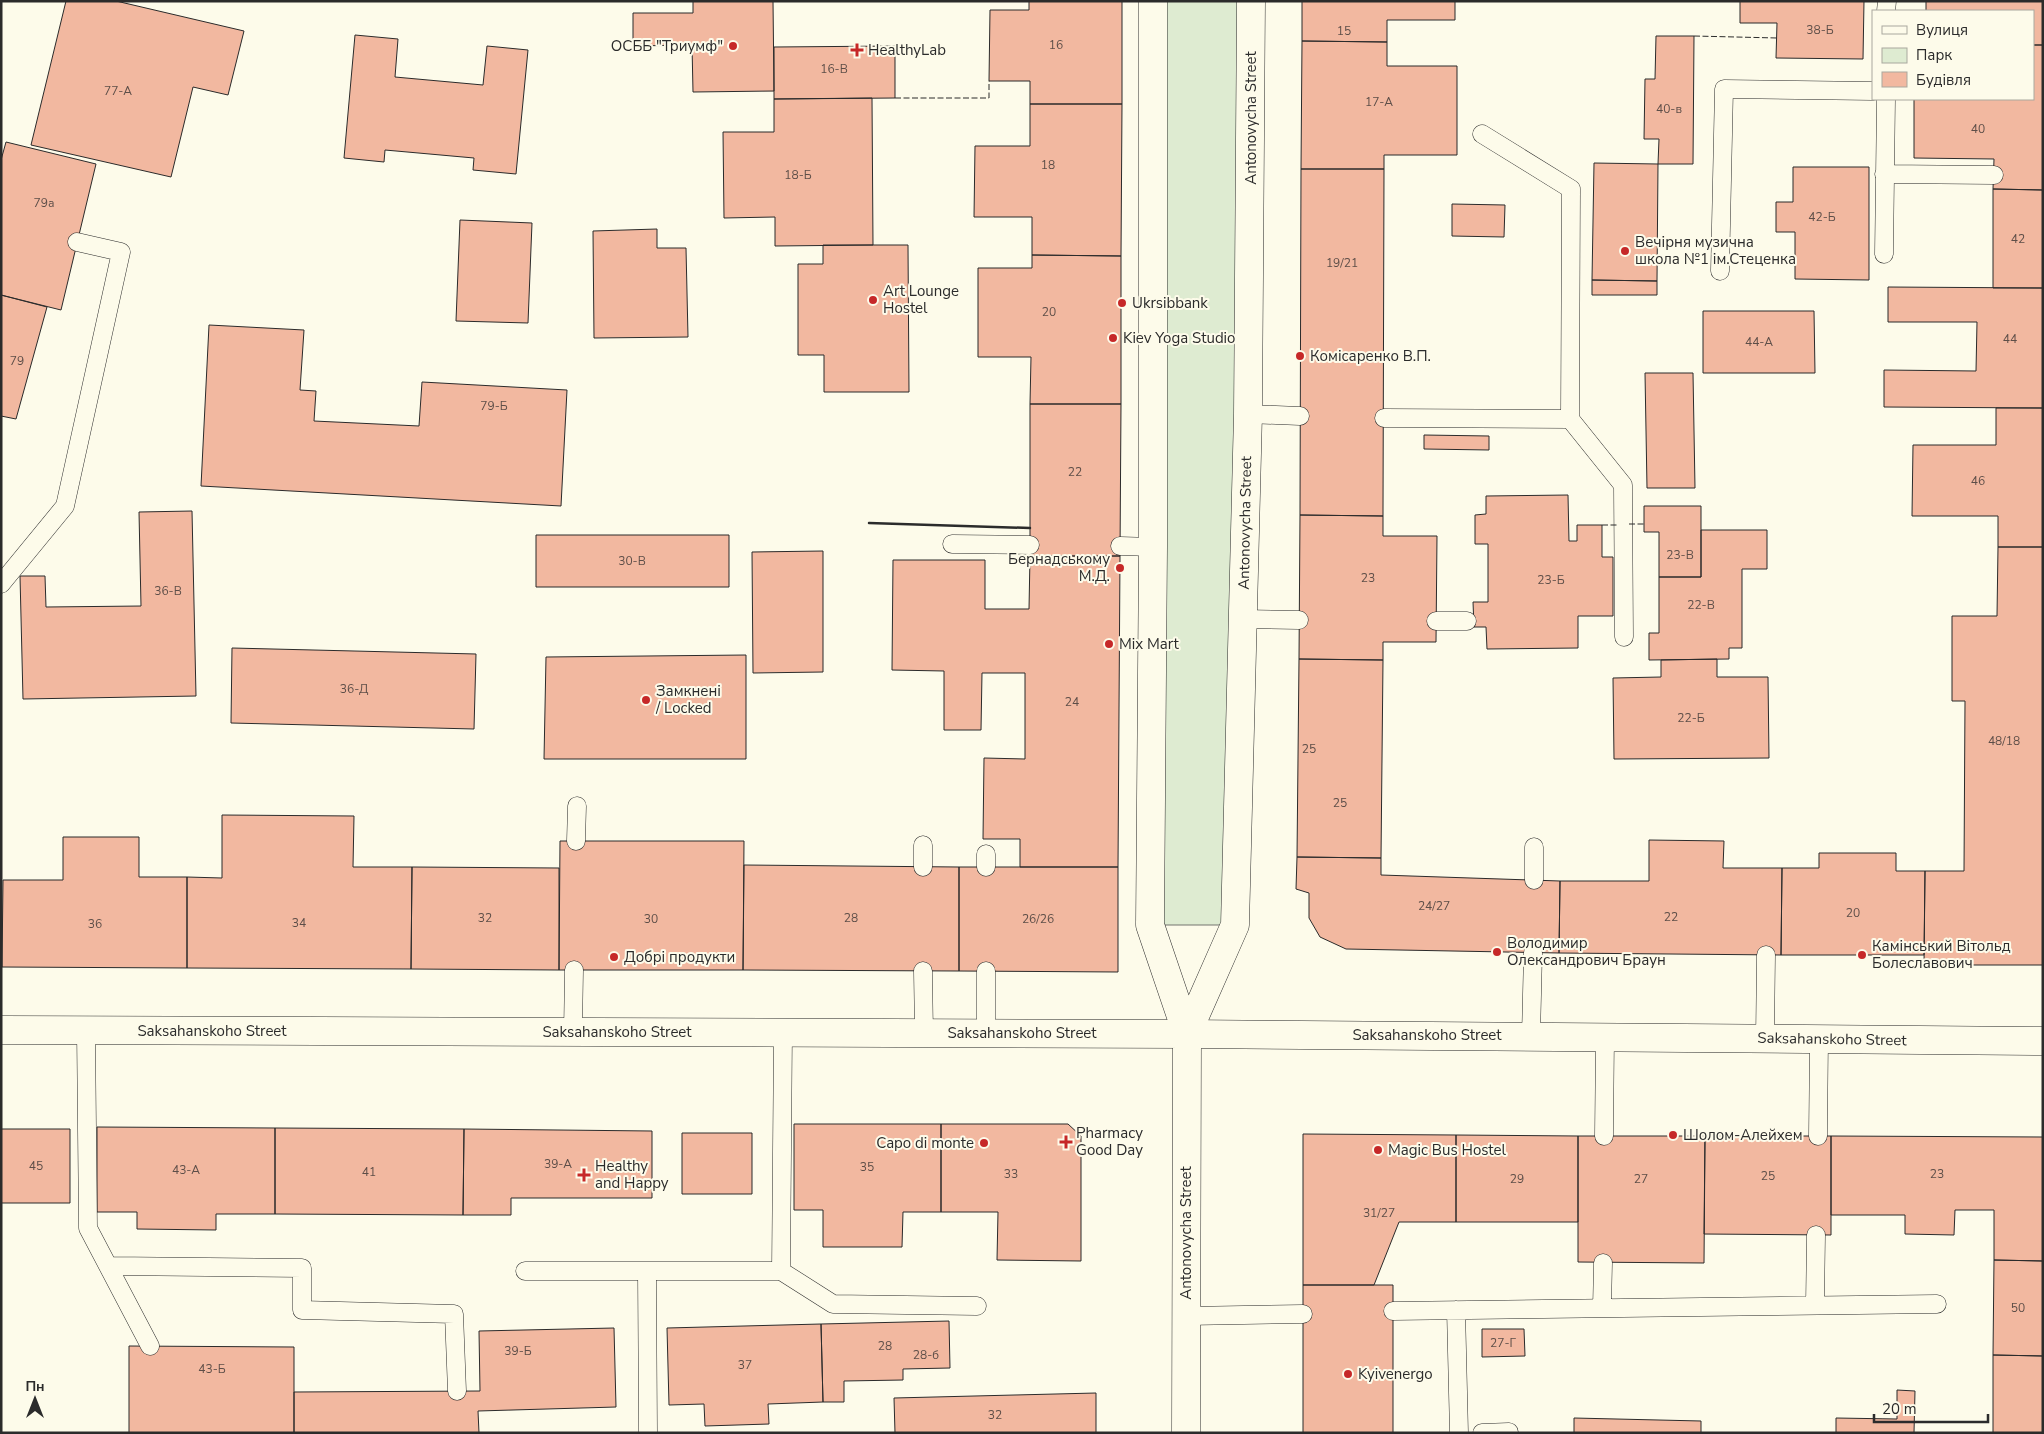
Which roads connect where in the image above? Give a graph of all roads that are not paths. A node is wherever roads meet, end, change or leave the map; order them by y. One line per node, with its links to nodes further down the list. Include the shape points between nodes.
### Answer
1 (1153, 1): 18 (main road, Antonovycha Street)
2 (1251, 1): 11 (main road, Antonovycha Street)
3 (1872, 91): 10 (lane, via 1724,89)
4 (1886, 100): 6 (lane)
5 (1482, 134): 14 (lane, via 1571,190)
6 (1884, 174): 7 (lane); 9 (lane)
7 (1994, 175)
8 (77, 242): 19 (lane, via 121,252 65,506)
9 (1884, 254)
10 (1720, 271)
11 (1248, 414): 12 (lane); 20 (main road, Antonovycha Street)
12 (1300, 416)
13 (1384, 418): 14 (lane)
14 (1570, 419): 24 (lane, via 1623,485)
15 (952, 544): 16 (lane)
16 (1030, 545)
17 (1120, 546): 18 (lane)
18 (1154, 547): 42 (main road, Antonovycha Street, via 1150,925)
19 (1, 584)
20 (1243, 619): 21 (lane); 42 (main road, Antonovycha Street, via 1235,925)
21 (1299, 620)
22 (1436, 621): 23 (lane)
23 (1467, 621)
24 (1624, 637)
25 (577, 806): 26 (lane)
26 (576, 840)
27 (922, 845): 29 (lane)
28 (1534, 847): 30 (lane)
29 (923, 866)
30 (1534, 880)
31 (1532, 953): 43 (lane)
32 (1766, 954): 45 (lane)
33 (574, 970): 38 (lane)
34 (923, 971): 40 (lane)
35 (986, 971): 41 (lane)
36 (1, 1030): 37 (main road, Saksahanskoho Street)
37 (86, 1030): 38 (main road, Saksahanskoho Street); 52 (lane, via 88,1228)
38 (574, 1032): 39 (main road, Saksahanskoho Street)
39 (783, 1032): 40 (main road, Saksahanskoho Street); 55 (lane)
40 (924, 1033): 41 (main road, Saksahanskoho Street)
41 (986, 1033): 42 (main road, Saksahanskoho Street)
42 (1187, 1034): 43 (main road, Saksahanskoho Street); 63 (main road, Antonovycha Street)
43 (1531, 1036): 44 (main road, Saksahanskoho Street)
44 (1605, 1037): 45 (main road, Saksahanskoho Street); 48 (lane)
45 (1765, 1038): 46 (main road, Saksahanskoho Street)
46 (1819, 1039): 47 (main road, Saksahanskoho Street); 49 (lane)
47 (2043, 1041)
48 (1604, 1136)
49 (1818, 1136)
50 (1816, 1235): 57 (lane)
51 (1603, 1263): 59 (lane)
52 (110, 1266): 64 (lane); 65 (lane, via 302,1268 302,1310 454,1314)
53 (524, 1271): 54 (lane)
54 (647, 1271): 55 (lane); 67 (lane)
55 (780, 1271): 58 (lane, via 833,1304)
56 (1937, 1304): 57 (lane)
57 (1815, 1305): 59 (lane)
58 (977, 1306)
59 (1602, 1308): 60 (lane)
60 (1456, 1310): 61 (lane); 69 (lane)
61 (1393, 1311)
62 (1303, 1314): 63 (lane)
63 (1186, 1316): 68 (main road, Antonovycha Street)
64 (150, 1346)
65 (457, 1391)
66 (1509, 1432): 70 (lane)
67 (648, 1433)
68 (1186, 1433)
69 (1459, 1433)
70 (1482, 1433)

